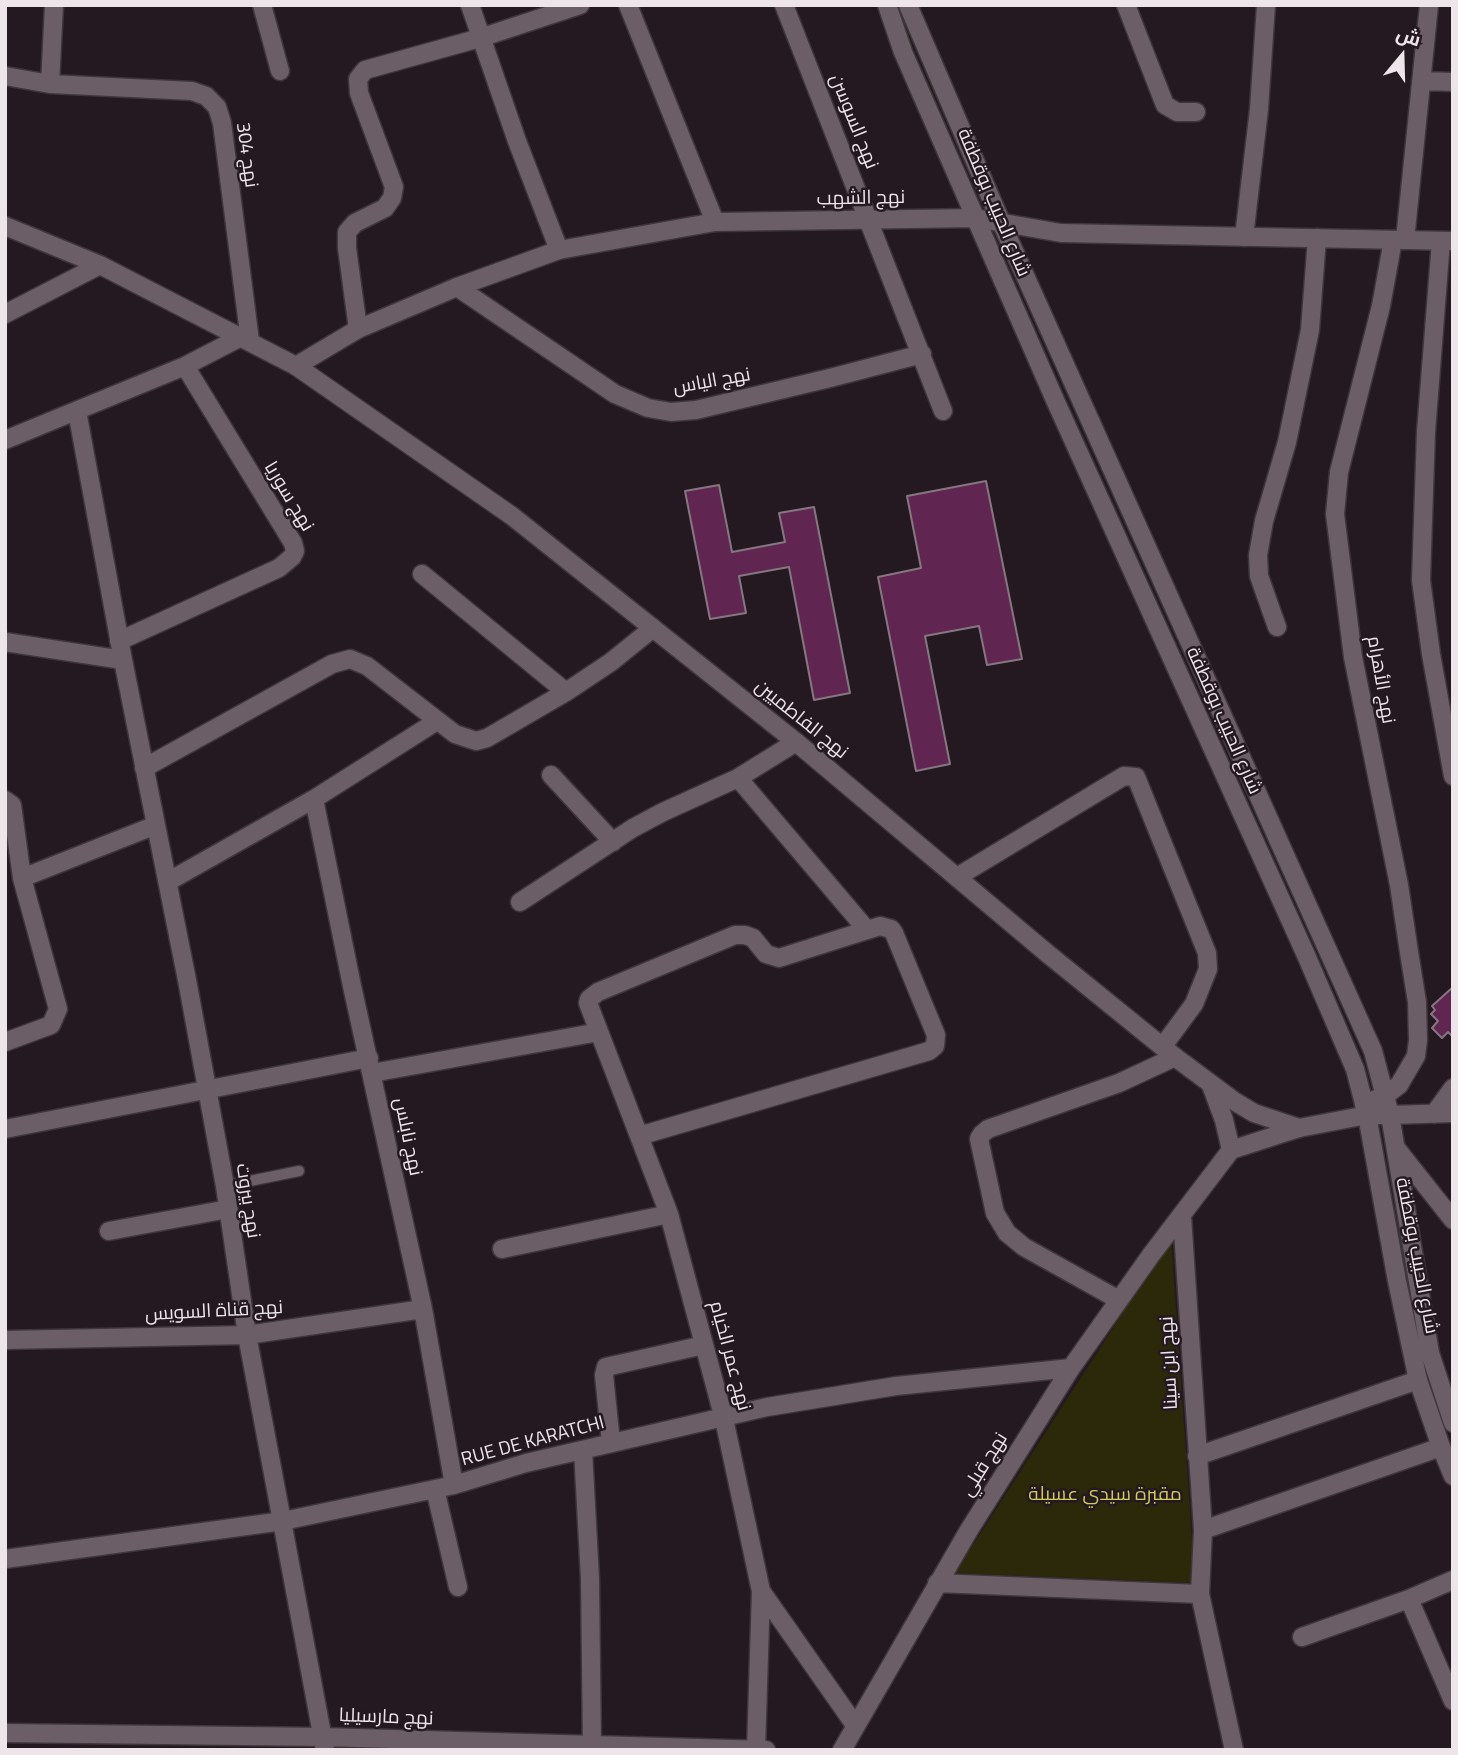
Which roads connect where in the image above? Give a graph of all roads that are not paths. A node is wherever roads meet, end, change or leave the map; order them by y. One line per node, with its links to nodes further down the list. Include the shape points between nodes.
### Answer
1 (54, 5): 17 (street)
2 (262, 5): 13 (street)
3 (470, 5): 12 (street)
4 (580, 5): 12 (street)
5 (628, 5): 21 (street)
6 (784, 5): 20 (street, نهج السوسن)
7 (887, 5): 19 (street, شارع الحبيب بوقطفة)
8 (908, 5): 22 (street, شارع الحبيب بوقطفة)
9 (1126, 5): 18 (street, via 1165,105 1177,112)
10 (1266, 5): 24 (street)
11 (1429, 5): 15 (street, نهج الأهرام)
12 (480, 38): 28 (street); 32 (street, via 366,70 358,79 394,187 385,208 347,232)
13 (280, 71)
14 (5, 76): 17 (street, نهج 304)
15 (1421, 81): 16 (street); 26 (street, نهج الأهرام)
16 (1453, 82)
17 (50, 84): 33 (street, نهج 304, via 192,91 217,107)
18 (1195, 112)
19 (975, 218): 20 (street, نهج الشهب); 22 (street, نهج الشهب); 70 (street, شارع الحبيب بوقطفة, via 1306,955 1355,1069)
20 (869, 220): 21 (street, نهج الشهب); 34 (street, نهج السوسن)
21 (715, 222): 28 (street, نهج الشهب)
22 (1001, 222): 24 (street, نهج الشهب, via 1061,233); 69 (street, شارع الحبيب بوقطفة, via 1373,1051)
23 (5, 226): 29 (street, نهج الفاطميين)
24 (1244, 236): 25 (street, نهج الشهب)
25 (1317, 238): 26 (street, نهج الشهب); 41 (street, via 1310,330 1258,555 1259,576)
26 (1399, 240): 27 (street, نهج الشهب); 69 (street, نهج الأهرام, via 1339,472 1335,513 1353,657 1399,885 1417,1002 1416,1056 1399,1085)
27 (1447, 241): 51 (street, via 1426,432 1422,580)
28 (559, 250): 30 (street, نهج الشهب)
29 (100, 265): 31 (street); 33 (street, نهج الفاطميين)
30 (457, 287): 32 (street, نهج الشهب); 34 (street, نهج الياس, via 615,394 671,412 696,410)
31 (5, 314)
32 (358, 329): 36 (street, نهج الشهب)
33 (245, 339): 35 (street); 36 (street, نهج الفاطميين)
34 (922, 354): 38 (street, نهج السوسن)
35 (185, 366): 37 (street); 43 (street, نهج سوريا, via 295,551 279,568)
36 (296, 366): 42 (street, نهج الفاطميين, via 512,516)
37 (78, 411): 39 (street); 43 (street, نهج بيروت)
38 (943, 411)
39 (5, 440)
40 (422, 574): 46 (street)
41 (1278, 626)
42 (653, 628): 46 (street); 48 (street, نهج الفاطميين)
43 (119, 641): 45 (street, نهج بيروت)
44 (5, 642): 45 (street)
45 (123, 660): 49 (street, نهج بيروت)
46 (566, 692): 47 (street, via 476,741)
47 (437, 721): 49 (street, via 367,666 350,659 332,664); 53 (street)
48 (796, 742): 52 (street); 57 (street, نهج الفاطميين)
49 (144, 768): 55 (street, نهج بيروت)
50 (551, 775): 56 (street)
51 (1453, 776)
52 (738, 778): 56 (street, via 663,812); 61 (street)
53 (314, 799): 59 (street); 65 (street, نهج نابلس)
54 (5, 800): 58 (street, via 12,805)
55 (156, 825): 58 (street); 59 (street, نهج بيروت)
56 (613, 842): 60 (street)
57 (957, 877): 64 (street, نهج الفاطميين); 64 (street, via 1124,776 1139,780 1207,953 1208,969)
58 (22, 878): 63 (street, via 58,1009 51,1026)
59 (169, 881): 67 (street, نهج بيروت)
60 (520, 902)
61 (867, 930): 62 (street, نهج عمر الخيام, via 779,958 766,954 745,934 735,935 598,992 589,999); 76 (street, via 886,927 898,938 936,1035 929,1051)
62 (598, 1032): 65 (street); 76 (street, نهج عمر الخيام)
63 (5, 1042)
64 (1169, 1052): 66 (street, نهج الفاطميين); 87 (street, via 1119,1083 988,1129 979,1139 995,1213 1007,1233)
65 (370, 1066): 67 (street); 88 (street, نهج نابلس)
66 (1211, 1085): 74 (street, نهج الفاطميين, via 1254,1114); 78 (street)
67 (206, 1088): 75 (street); 80 (street, نهج بيروت)
68 (1453, 1088): 72 (street)
69 (1386, 1095): 70 (street, نهج الأهرام); 73 (street, شارع الحبيب بوقطفة)
70 (1365, 1109): 73 (street); 74 (street); 93 (street, شارع الحبيب بوقطفة)
71 (1453, 1113): 72 (street)
72 (1434, 1114): 73 (street)
73 (1390, 1115): 77 (street, شارع الحبيب بوقطفة)
74 (1299, 1128): 78 (street)
75 (5, 1129)
76 (639, 1136): 82 (street, نهج عمر الخيام)
77 (1396, 1148): 84 (street); 95 (street, شارع الحبيب بوقطفة, via 1430,1353)
78 (1231, 1150): 83 (street)
79 (299, 1171): 80 (lane)
80 (225, 1186): 81 (street, نهج بيروت)
81 (228, 1209): 85 (street); 89 (street, نهج بيروت)
82 (669, 1214): 86 (street); 91 (street, نهج عمر الخيام)
83 (1182, 1216): 87 (street, نهج قبلي); 99 (street, نهج ابن سينا)
84 (1453, 1220)
85 (109, 1231)
86 (502, 1249)
87 (1119, 1300): 92 (street, نهج قبلي)
88 (423, 1309): 89 (street, نهج قناة السويس); 101 (street, نهج نابلس)
89 (247, 1335): 90 (street, نهج قناة السويس); 103 (street, نهج بيروت)
90 (5, 1340)
91 (705, 1345): 94 (street, نهج عمر الخيام); 96 (street, via 606,1367)
92 (1071, 1368): 94 (street, RUE DE KARATCHI, via 896,1386 767,1407); 107 (street, نهج قبلي)
93 (1419, 1380): 97 (street, شارع الحبيب بوقطفة); 99 (street)
94 (724, 1419): 96 (street, RUE DE KARATCHI); 109 (street, نهج عمر الخيام)
95 (1453, 1423)
96 (611, 1443): 98 (street, RUE DE KARATCHI)
97 (1441, 1447): 100 (street, شارع الحبيب بوقطفة); 104 (street)
98 (583, 1450): 101 (street, RUE DE KARATCHI); 117 (street)
99 (1197, 1456): 104 (street, نهج ابن سينا)
100 (1453, 1476)
101 (454, 1485): 102 (street, RUE DE KARATCHI)
102 (435, 1489): 103 (street, RUE DE KARATCHI); 108 (street)
103 (283, 1521): 105 (street, RUE DE KARATCHI); 116 (street, نهج بيروت)
104 (1203, 1530): 110 (street, نهج ابن سينا)
105 (5, 1559)
106 (1453, 1580): 111 (street)
107 (937, 1583): 110 (street); 114 (street, نهج قبلي)
108 (458, 1587)
109 (761, 1591): 114 (street); 118 (street, نهج عمر الخيام)
110 (1200, 1594): 121 (street, نهج ابن سينا)
111 (1409, 1599): 112 (street); 113 (street)
112 (1302, 1637)
113 (1453, 1701)
114 (855, 1725): 120 (street, نهج قبلي)
115 (5, 1733): 116 (street, نهج مارسيليا)
116 (324, 1743): 117 (street, نهج مارسيليا)
117 (592, 1748): 118 (street, نهج مارسيليا)
118 (756, 1750): 119 (street, نهج مارسيليا)
119 (766, 1750)
120 (842, 1750)
121 (1234, 1750)

